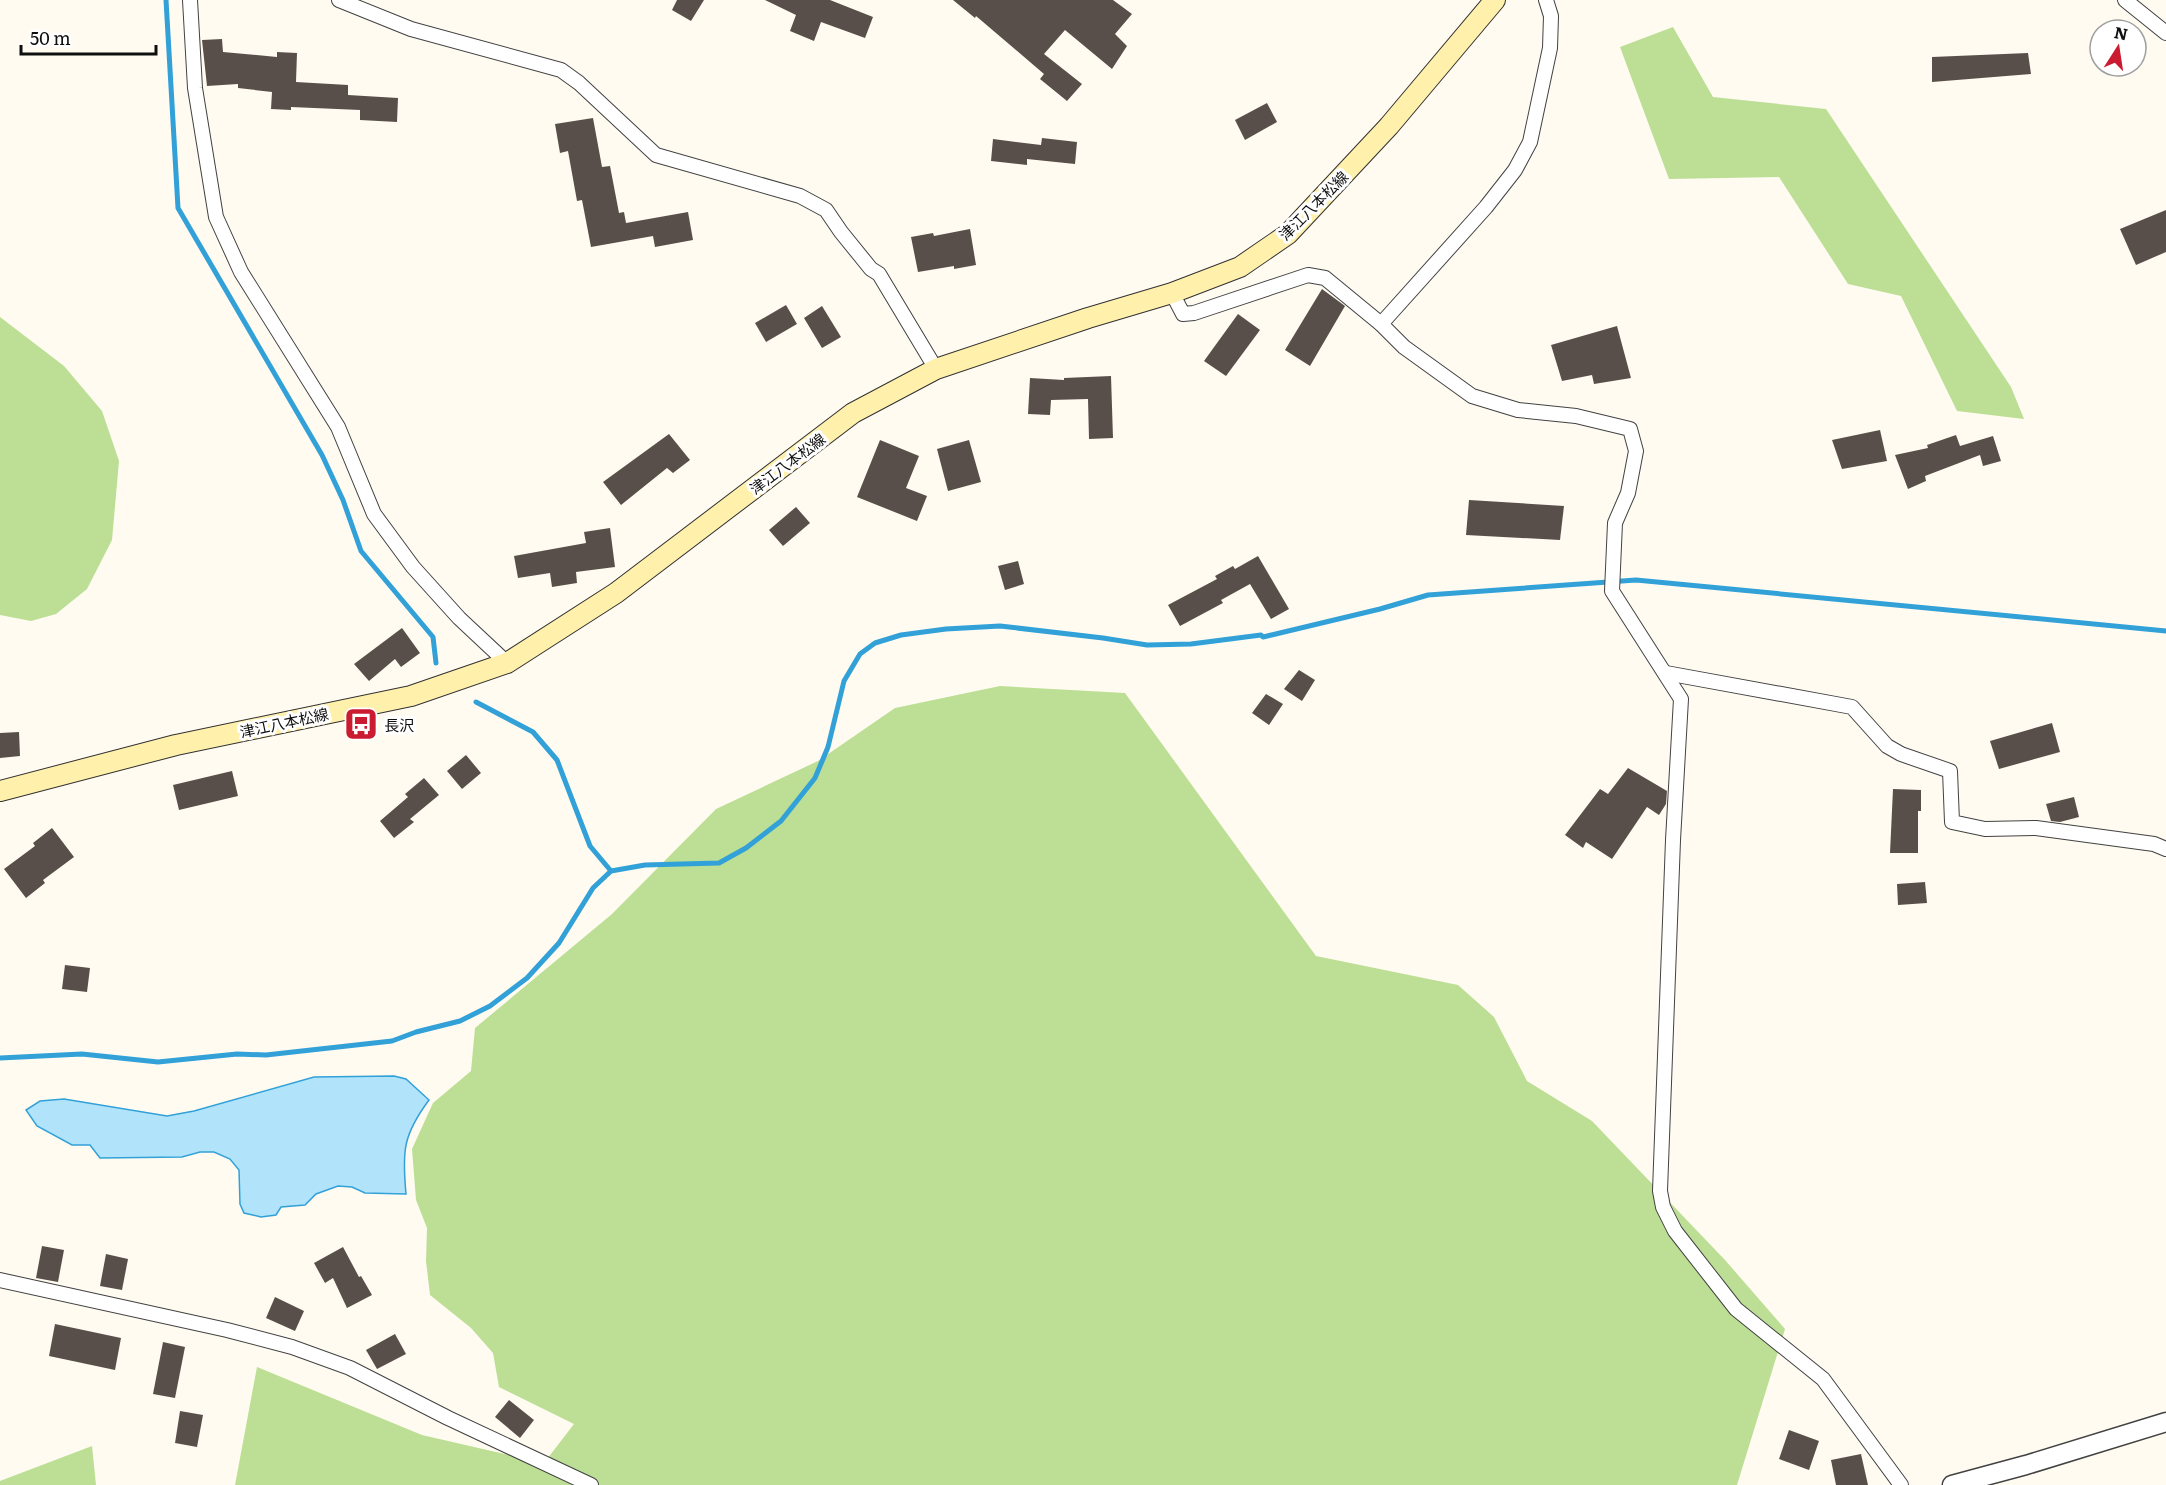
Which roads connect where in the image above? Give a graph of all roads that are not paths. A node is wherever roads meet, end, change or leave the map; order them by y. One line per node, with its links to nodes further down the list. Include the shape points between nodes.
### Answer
1 (190, 0): 10 (street, via 195,88 216,217 242,272 338,427 374,514 451,610)
2 (339, 0): 9 (street, via 411,28 561,70 656,154 800,196 826,210 856,251 879,274)
3 (1495, 0): 7 (main road, 津江八本松線, via 1389,126 1288,234 1240,267)
4 (1546, 0): 8 (street, via 1551,16 1550,48 1530,142 1515,170 1486,207)
5 (2125, 0): 6 (street)
6 (2166, 33)
7 (1172, 293): 8 (street, via 1183,314 1194,313 1308,275 1325,278); 9 (main road, 津江八本松線)
8 (1381, 324): 11 (street, via 1404,347 1472,396 1518,410 1576,416 1630,429 1636,451 1629,493 1615,523 1611,591)
9 (936, 369): 10 (main road, 津江八本松線, via 853,413 616,593)
10 (507, 663): 12 (main road, 津江八本松線, via 411,696 176,745)
11 (1666, 673): 13 (street, via 1852,707 1887,746 1950,771 1952,822 1985,828 2036,828 2154,844); 17 (street, via 1682,699 1673,840 1660,1191 1663,1207 1675,1230 1736,1309 1823,1379)
12 (0, 791)
13 (2166, 849)
14 (0, 1280): 16 (street, via 292,1347 350,1368)
15 (2166, 1422): 18 (street)
16 (591, 1485)
17 (1901, 1485)
18 (1952, 1485)

